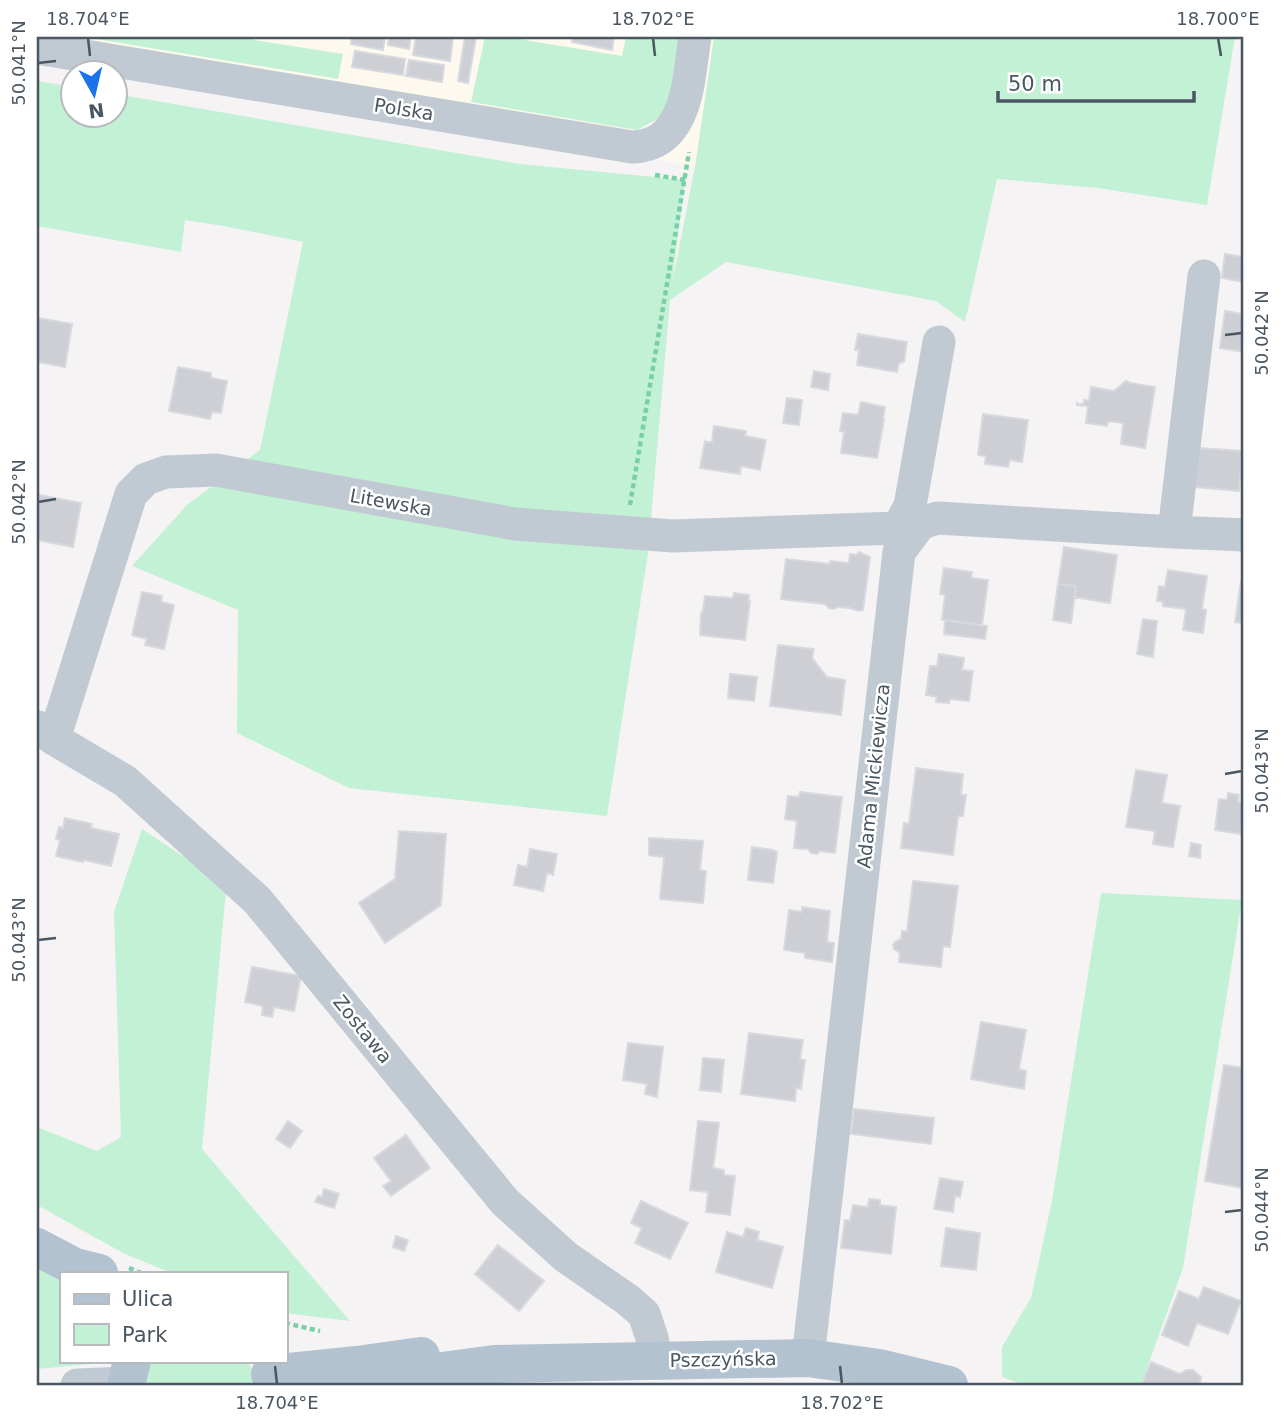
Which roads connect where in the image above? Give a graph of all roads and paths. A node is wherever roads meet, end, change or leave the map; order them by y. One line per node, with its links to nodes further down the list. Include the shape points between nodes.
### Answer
1 (695, 37): 2 (street, Polska, via 680,116 656,142 632,147)
2 (37, 48)
3 (691, 141): 8 (path)
4 (1204, 276): 7 (street)
5 (939, 342): 6 (street, Adama Mickiewicza)
6 (906, 530): 7 (street, via 937,518); 8 (street, Litewska, via 673,536); 15 (street, Adama Mickiewicza, via 899,552)
7 (1174, 532): 9 (street)
8 (625, 533): 10 (street, Litewska, via 515,524 216,470 166,472 146,479 131,494)
9 (1244, 535)
10 (46, 732): 16 (street, Zostawa, via 125,781 257,900 505,1202 566,1257 644,1314)
11 (37, 1247): 12 (main road)
12 (85, 1271)
13 (287, 1323): 14 (path)
14 (320, 1331)
15 (808, 1358): 16 (main road, Pszczyńska); 22 (main road, Pszczyńska)
16 (656, 1360): 17 (main road, Pszczyńska)
17 (494, 1364): 18 (main road, Pszczyńska, via 426,1356); 21 (main road, Pszczyńska, via 427,1373)
18 (269, 1373)
19 (128, 1376): 20 (street)
20 (77, 1385)
21 (385, 1385)
22 (949, 1385)

